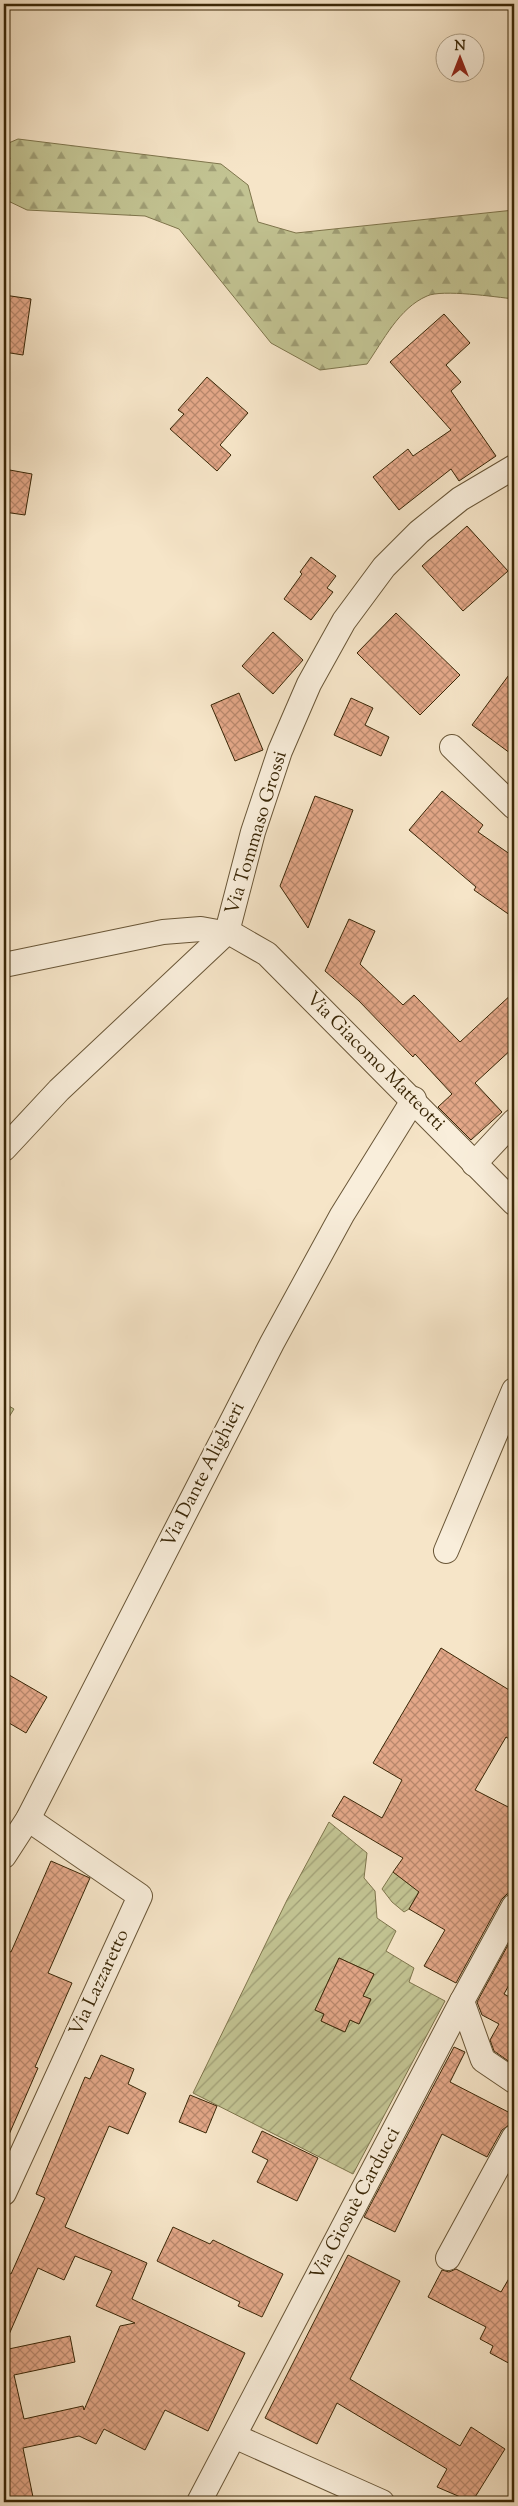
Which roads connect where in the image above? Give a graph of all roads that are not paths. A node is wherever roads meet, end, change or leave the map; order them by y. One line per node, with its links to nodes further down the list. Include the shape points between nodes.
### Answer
1 (514, 467): 4 (street, Via Tommaso Grossi, via 460,499 419,532 373,579 344,620 309,684 280,751 253,832)
2 (452, 747): 3 (street)
3 (514, 807)
4 (227, 932): 5 (street, Via Giacomo Matteotti, via 201,928 170,931); 6 (street, Via Giacomo Matteotti, via 267,954); 8 (street, via 59,1090)
5 (4, 965)
6 (414, 1099): 9 (street, Via Giacomo Matteotti); 13 (street, Via Dante Alighieri, via 342,1215 272,1343)
7 (514, 1121): 9 (street)
8 (4, 1149)
9 (474, 1164): 10 (street, Via Giacomo Matteotti)
10 (514, 1203)
11 (514, 1390): 12 (street)
12 (446, 1551)
13 (28, 1819): 14 (street, Via Dante Alighieri); 19 (street, Via Lazzaretto, via 140,1896)
14 (4, 1856)
15 (514, 1906): 16 (street, Via Giosuè Carducci)
16 (462, 2001): 17 (street, via 483,2060); 21 (street, Via Giosuè Carducci)
17 (514, 2081)
18 (514, 2136): 20 (street)
19 (4, 2193)
20 (448, 2258)
21 (234, 2436): 22 (street, Via Giosuè Carducci); 23 (street)
22 (199, 2502)
23 (382, 2502)

